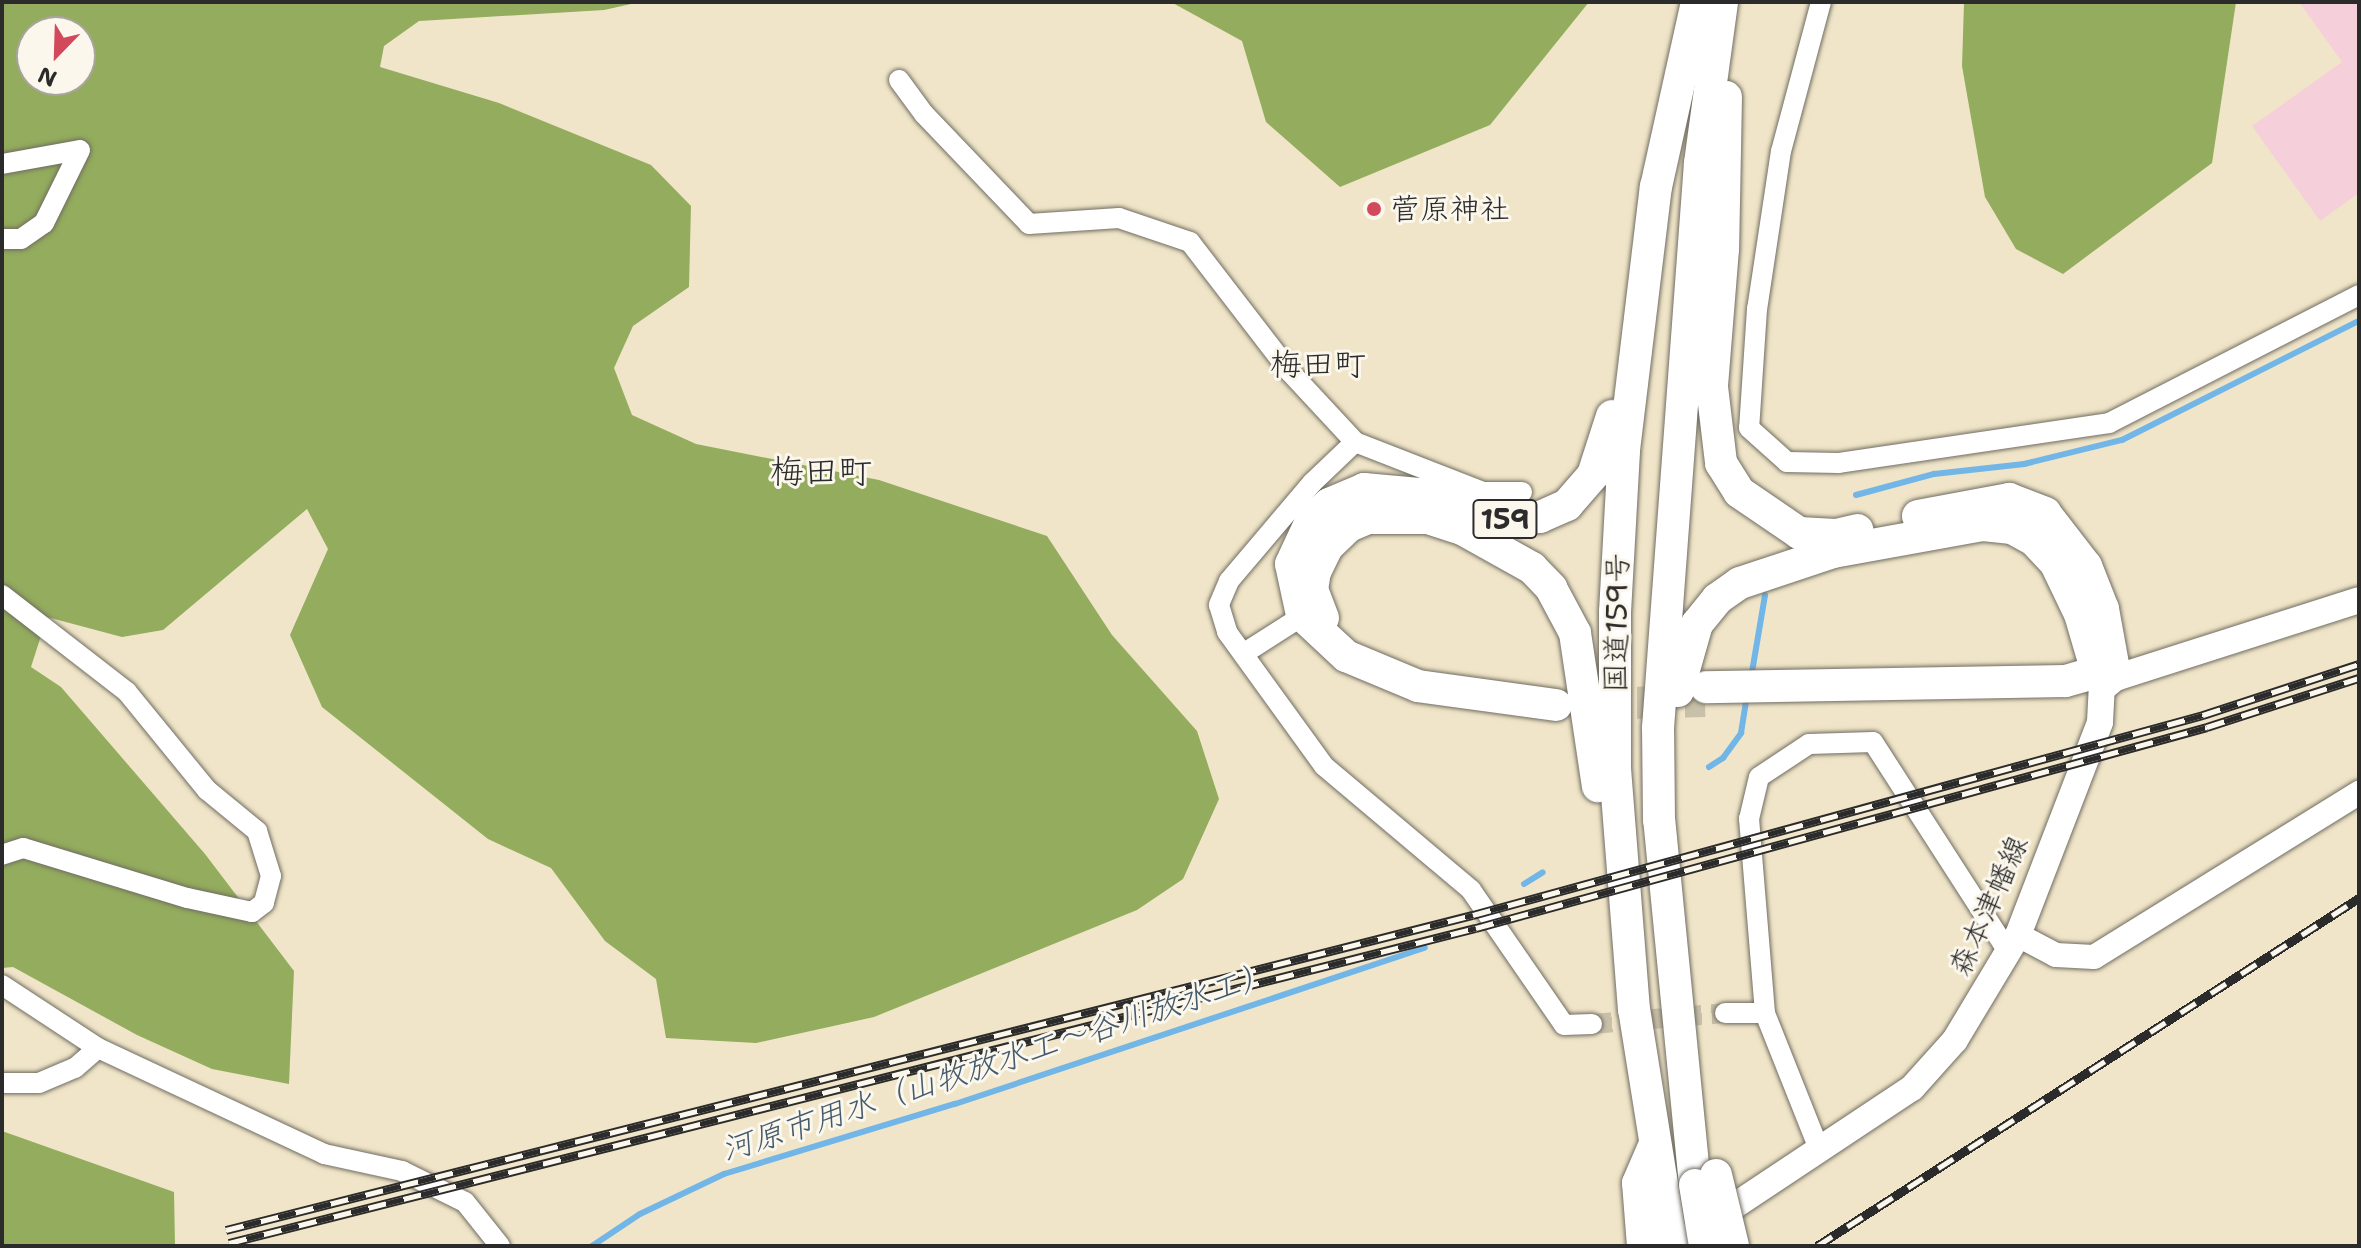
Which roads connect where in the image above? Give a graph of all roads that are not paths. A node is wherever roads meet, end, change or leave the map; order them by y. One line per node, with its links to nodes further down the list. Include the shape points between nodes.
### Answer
1 (1685, 2): 14 (highway, 159, via 1637,239 1621,371 1606,446 1593,475 1567,505 1540,517 1504,519 1388,488 1345,496 1312,519 1291,564)
2 (1697, 2): 24 (highway, 国道159号 / 159, via 1656,187 1624,450 1615,612 1615,769)
3 (1722, 2): 19 (highway, 国道159号, via 1700,163)
4 (1735, 2): 16 (highway, via 1712,387 1721,463 1739,492 1799,533 1836,535 1985,500 2026,502 2059,525 2086,566 2103,609)
5 (1821, 2): 9 (street, via 1781,151 1757,309 1749,428 1787,462 1839,463 2109,423)
6 (899, 80): 10 (street, via 924,114 1029,224 1119,218 1190,242 1290,372)
7 (2, 164): 8 (street, via 80,150 44,223 21,239)
8 (2, 239)
9 (2359, 295)
10 (1355, 442): 11 (street, via 1483,492); 15 (street, via 1312,483 1229,581 1219,605 1227,632)
11 (1522, 492)
12 (2, 595): 21 (street, via 127,692 207,790 257,831 271,876 264,903 252,912 187,898 23,848)
13 (2359, 600): 16 (main road)
14 (1309, 611): 15 (street); 18 (highway, via 1348,640 1413,675); 24 (highway, 159, via 1315,572 1327,547 1349,526 1392,514 1464,530 1532,568 1551,588 1575,633 1583,664 1616,950)
15 (1246, 652): 27 (street, via 1324,766 1471,890 1564,1025)
16 (2105, 680): 17 (highway); 19 (highway, via 2056,564 2034,540 2012,528 1983,525 1833,552 1740,583 1717,599 1697,624 1677,699); 22 (main road, 森本津幡線, via 2100,722)
17 (1706, 694)
18 (1557, 698)
19 (1658, 728): 31 (highway, 国道159号, via 1659,820)
20 (2359, 793): 22 (street, via 2094,957 2056,955)
21 (2, 855)
22 (2013, 944): 26 (street, via 1873,742 1809,744 1759,777 1749,819); 30 (main road, 森本津幡線, via 1955,1040 1912,1088)
23 (2, 985): 28 (street)
24 (1634, 1010): 32 (highway, 国道159号 / 159, via 1654,1146)
25 (1725, 1013): 26 (street)
26 (1765, 1013): 30 (street)
27 (1592, 1024)
28 (98, 1048): 29 (street, via 75,1068 39,1083); 33 (street, via 324,1154 402,1171 465,1202)
29 (2, 1083)
30 (1819, 1149): 35 (main road, 森本津幡線)
31 (1706, 1180): 36 (highway, bridge); 37 (highway, bridge)
32 (1652, 1207): 34 (highway, 159); 35 (highway, 国道159号 / 159)
33 (500, 1246)
34 (1643, 1246)
35 (1673, 1246)
36 (1705, 1246)
37 (1733, 1246)

